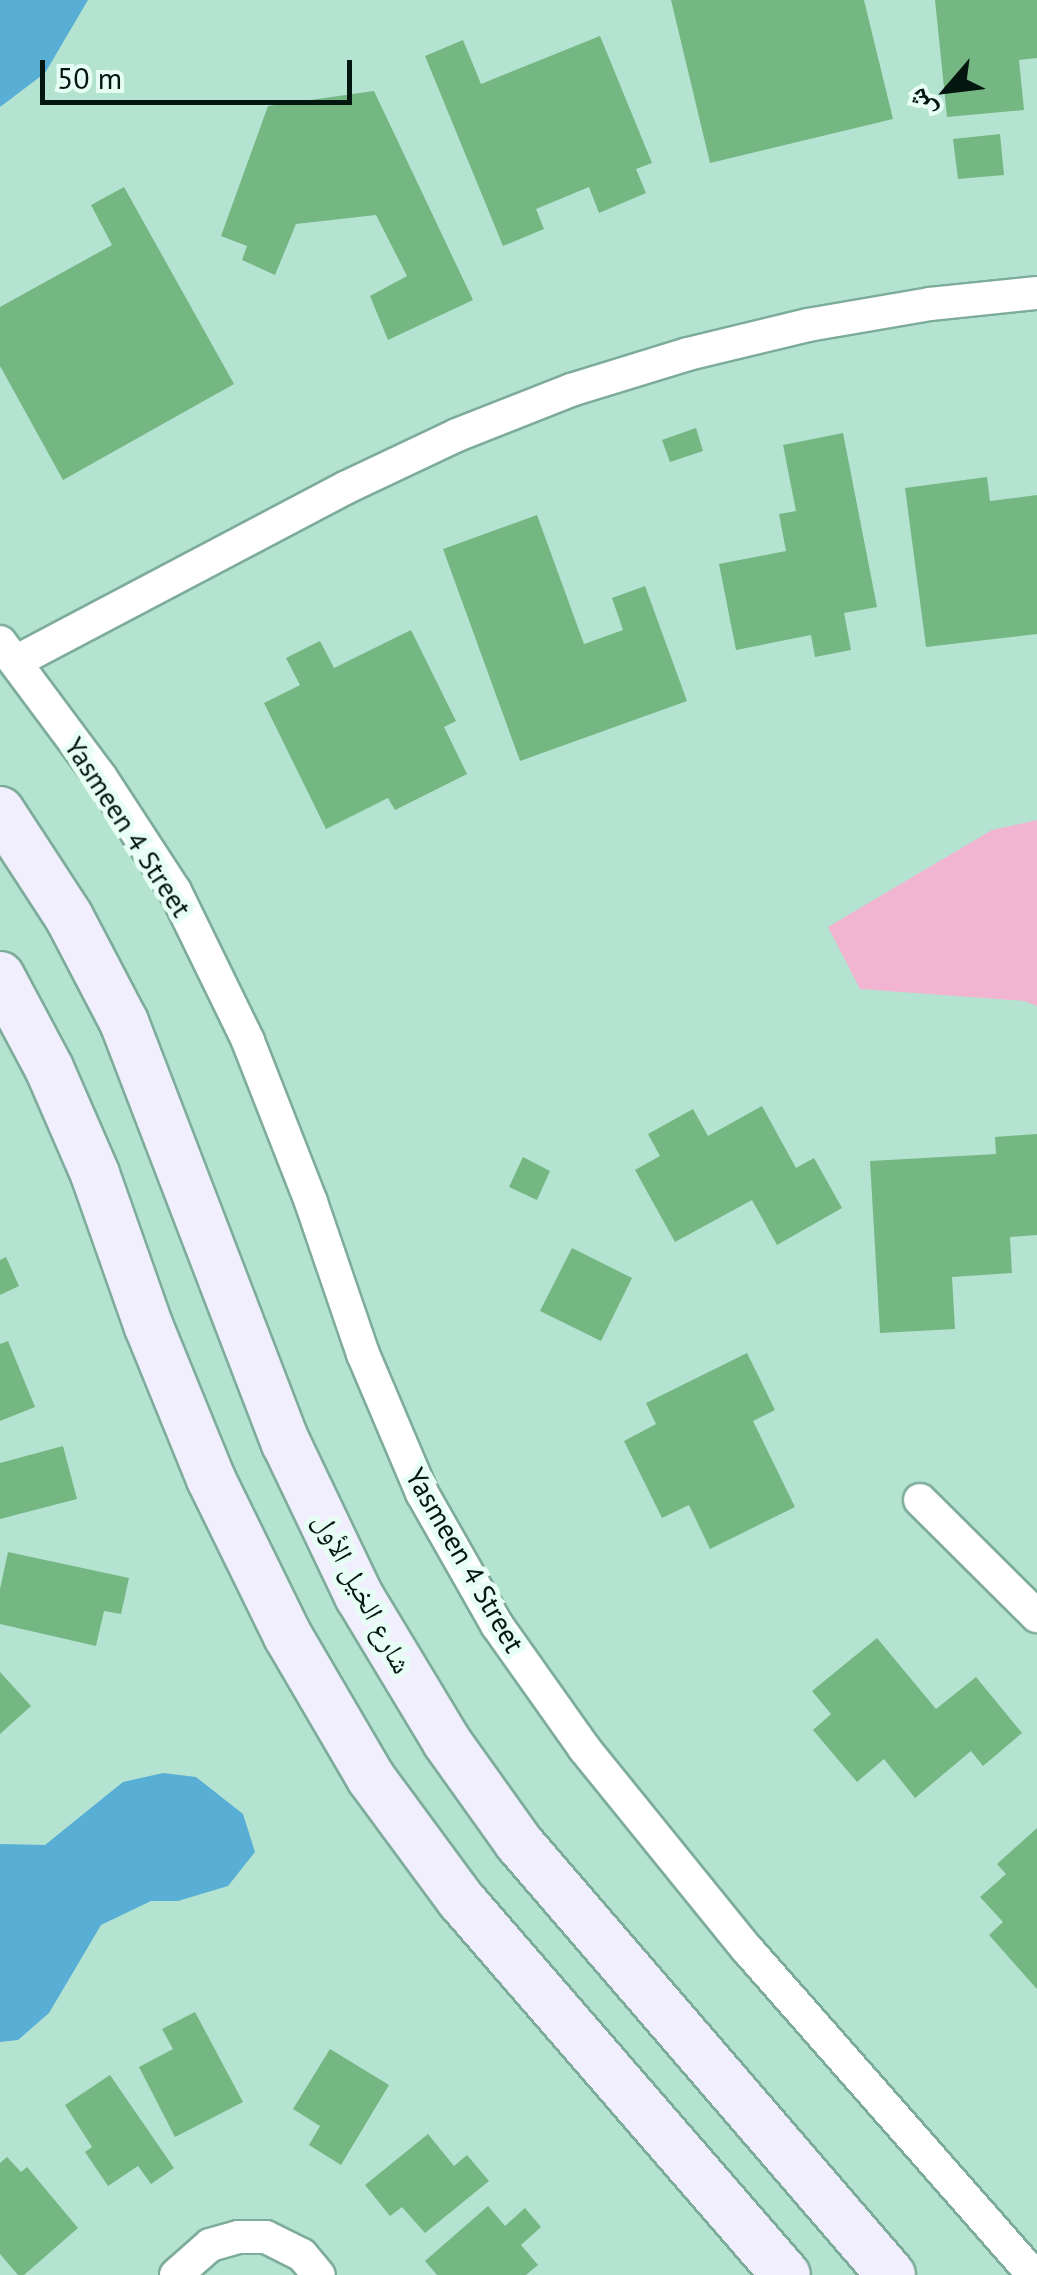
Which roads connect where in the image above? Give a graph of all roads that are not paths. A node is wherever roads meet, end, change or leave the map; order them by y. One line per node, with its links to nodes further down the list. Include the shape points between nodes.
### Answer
1 (1037, 293): 2 (street, via 808,325 571,390 456,436)
2 (8, 652): 11 (street, Yasmeen 4 Street, via 175,891 248,1041 363,1354 422,1493 497,1624 584,1748 748,1948)
3 (0, 811): 10 (main road, شارع الخيل الأول, via 69,917 124,1022 286,1443 358,1596 519,1844)
4 (0, 976): 9 (main road, via 95,1174 211,1478 288,1636 371,1778 461,1900)
5 (920, 1500): 6 (street)
6 (1037, 1616)
7 (176, 2275): 8 (street, via 210,2245 238,2236 284,2246)
8 (319, 2275)
9 (786, 2275)
10 (891, 2275)
11 (1032, 2275)

